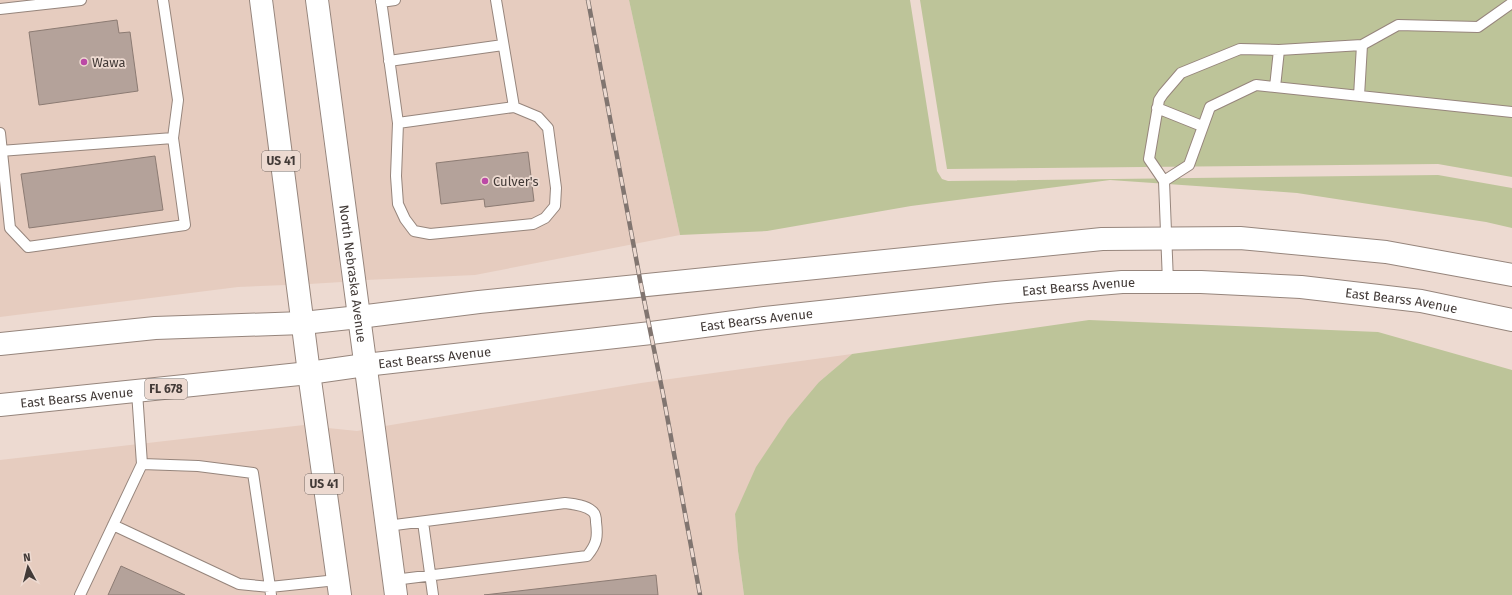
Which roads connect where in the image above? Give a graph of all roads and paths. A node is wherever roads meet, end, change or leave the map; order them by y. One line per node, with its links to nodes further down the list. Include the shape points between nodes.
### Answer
1 (81, 0): 9 (lane)
2 (163, 0): 22 (lane, via 178,100)
3 (261, 0): 30 (main road, US 41)
4 (317, 0): 28 (main road, North Nebraska Avenue)
5 (395, 0): 7 (lane)
6 (496, 0): 10 (lane)
7 (381, 1): 13 (lane)
8 (1512, 3): 11 (lane, via 1478,27 1398,25)
9 (0, 9)
10 (503, 45): 13 (lane); 16 (lane)
11 (1362, 45): 12 (lane); 15 (lane)
12 (1279, 50): 14 (lane); 17 (lane, via 1240,49 1181,73 1163,94)
13 (389, 61): 19 (lane)
14 (1275, 87): 15 (lane); 20 (lane, via 1256,85 1210,107)
15 (1359, 96): 18 (lane)
16 (514, 107): 19 (lane); 19 (lane, via 538,117 548,128 556,188 555,206 545,218 533,224 430,234 414,231 398,204)
17 (1157, 108): 20 (lane); 24 (lane, via 1149,159)
18 (1512, 112)
19 (398, 123)
20 (1202, 126): 24 (lane, via 1189,165)
21 (0, 133): 23 (lane)
22 (173, 138): 23 (lane); 23 (lane, via 186,226 28,247 10,228)
23 (1, 151)
24 (1164, 181): 25 (lane)
25 (1165, 238): 26 (main road, via 1240,238 1386,252); 27 (lane); 28 (main road, via 1102,239 479,302)
26 (1512, 275)
27 (1168, 282): 29 (main road, East Bearss Avenue, via 1301,287 1421,301); 32 (main road, East Bearss Avenue, via 1122,282 996,293)
28 (359, 317): 30 (main road); 32 (main road, North Nebraska Avenue)
29 (1512, 320)
30 (303, 323): 31 (main road, via 155,328); 33 (main road, US 41)
31 (0, 344)
32 (365, 365): 33 (main road, East Bearss Avenue / FL 678); 39 (main road, North Nebraska Avenue)
33 (309, 373): 34 (main road, East Bearss Avenue / FL 678); 41 (main road, US 41)
34 (137, 392): 35 (main road, East Bearss Avenue / FL 678); 36 (lane)
35 (0, 405)
36 (142, 464): 38 (lane); 43 (lane, via 198,466 253,473)
37 (423, 522): 39 (lane); 40 (lane); 40 (lane, via 565,503 581,506 592,511 596,517 598,536 587,556)
38 (113, 525): 43 (lane, via 239,584); 44 (lane)
39 (386, 526): 42 (main road, North Nebraska Avenue)
40 (430, 576): 42 (lane); 45 (lane)
41 (339, 587): 43 (lane)
42 (395, 588)
43 (270, 591)
44 (80, 595)
45 (432, 595)

